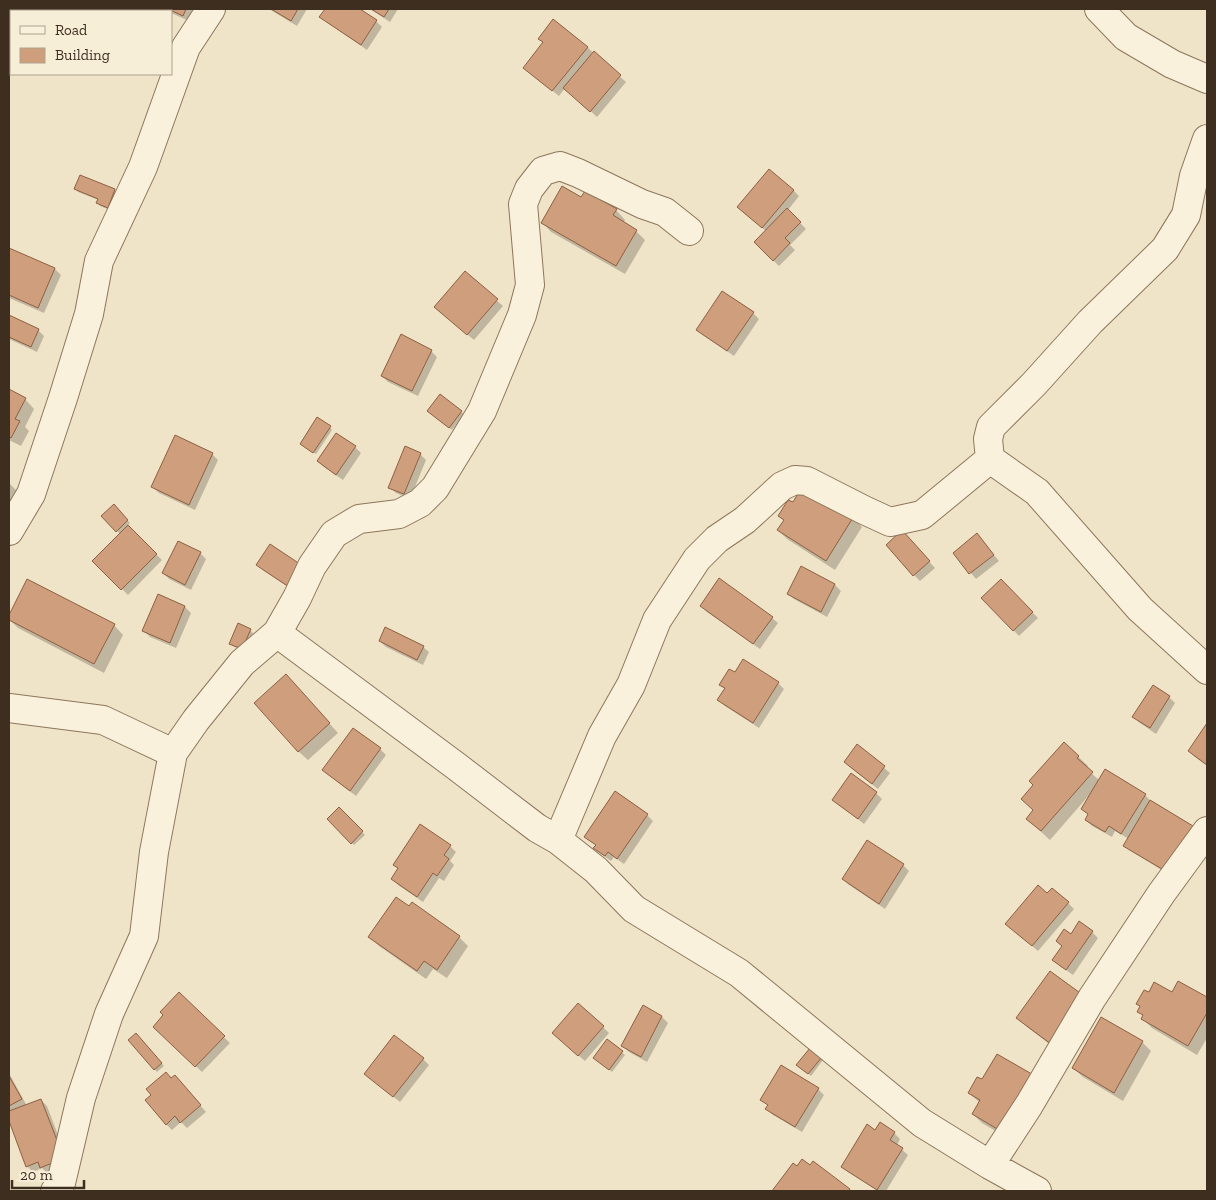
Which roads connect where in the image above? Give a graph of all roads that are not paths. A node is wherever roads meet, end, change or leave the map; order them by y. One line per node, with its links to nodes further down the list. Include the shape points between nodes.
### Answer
1 (211, 9): 3 (street)
2 (1099, 9): 6 (street, via 1126,37 1172,64)
3 (179, 43): 4 (street)
4 (172, 67)
5 (170, 75): 10 (street, via 143,167 98,261 89,314 30,494)
6 (1207, 79)
7 (1207, 139): 9 (street, via 1194,176 1186,216 1165,248 991,427 988,439)
8 (689, 232): 11 (street, via 665,212 578,173 560,166 543,171 529,189 523,204 530,285 522,315 482,411 435,488 420,503 399,514 359,519 334,534 312,566)
9 (990, 459): 12 (street, via 1037,492 1140,609); 16 (street, via 922,515 890,522 806,481 795,480 782,486 746,520 717,539 697,559 657,620 630,685 602,736)
10 (9, 532)
11 (277, 633): 14 (street, via 242,663); 16 (street, via 537,828)
12 (1207, 670)
13 (9, 708): 14 (street, via 103,720)
14 (173, 753): 18 (street, via 154,852 144,936 109,1014 80,1098 61,1183)
15 (1207, 831): 17 (street, via 1092,998)
16 (558, 840): 17 (street, via 596,870 634,909 739,973 922,1124)
17 (990, 1165): 19 (street)
18 (54, 1191)
19 (1037, 1191)

